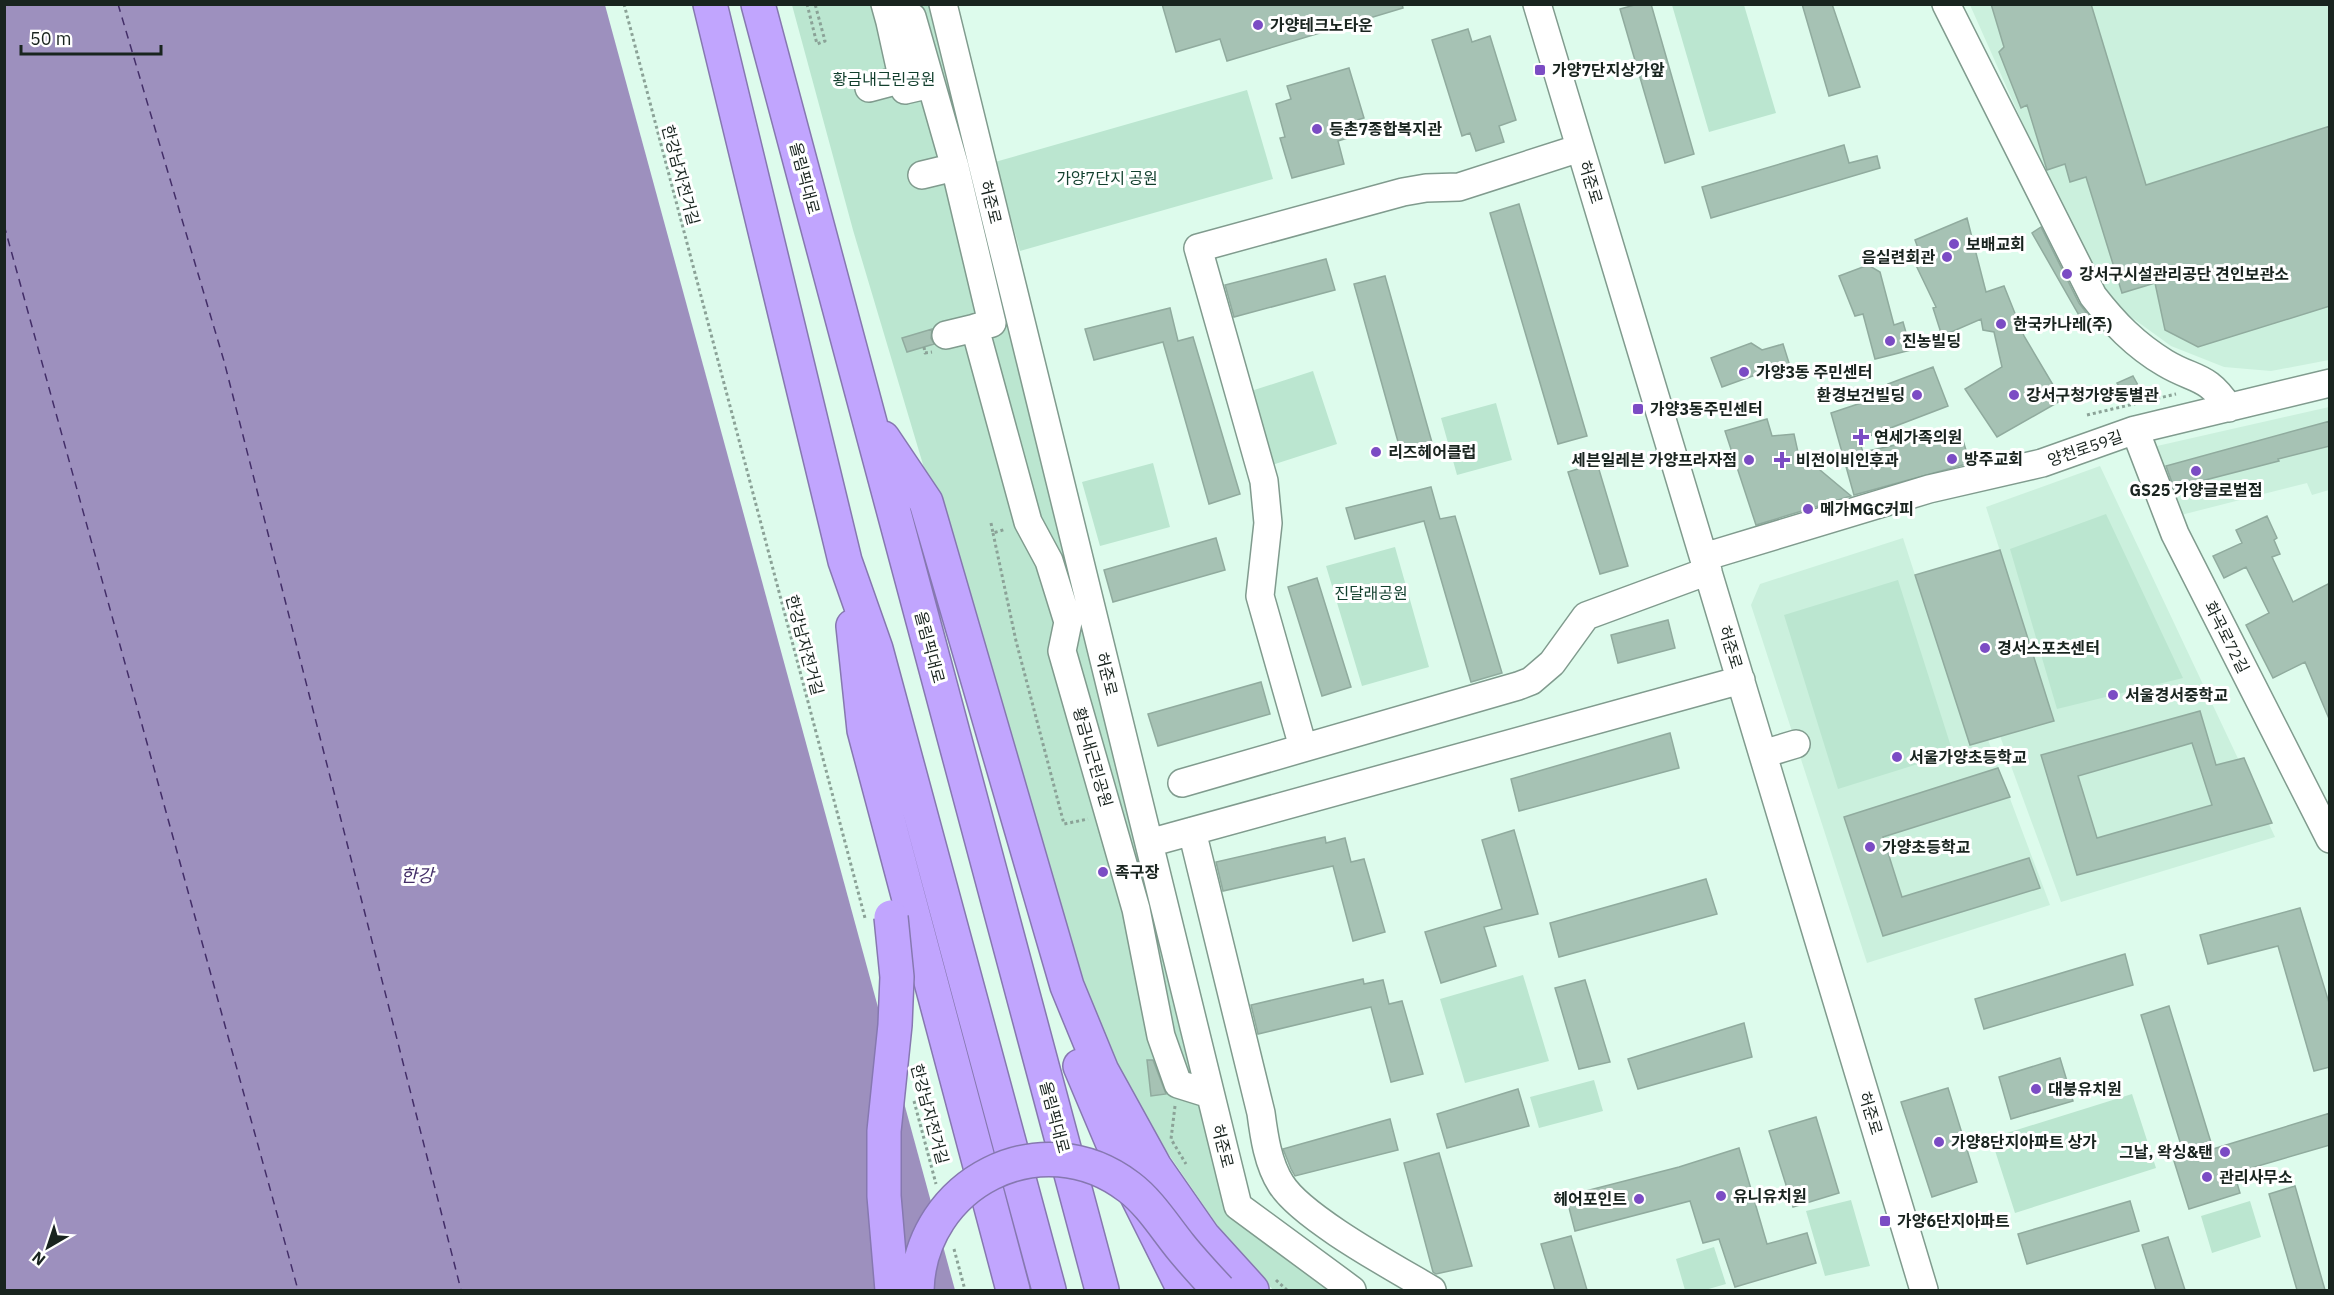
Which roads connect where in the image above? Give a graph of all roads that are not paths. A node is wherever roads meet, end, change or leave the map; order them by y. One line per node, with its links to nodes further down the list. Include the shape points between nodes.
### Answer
1 (710, 4): 19 (highway)
2 (758, 4): 17 (highway, 올림픽대로)
3 (1537, 4): 10 (street, 허준로)
4 (1946, 4): 16 (street, via 2093,296 2117,327 2142,348 2207,382)
5 (943, 6): 6 (street); 14 (street, 허준로)
6 (896, 14): 7 (street); 8 (street)
7 (903, 79): 8 (street, via 905,90); 9 (street)
8 (931, 84): 11 (street, via 936,175 992,323)
9 (869, 88)
10 (1580, 148): 20 (street, 허준로); 24 (street, via 1459,187 1403,192 1198,248 1264,481 1268,522 1260,596)
11 (975, 328): 12 (street); 15 (street, 황금내근린공원)
12 (946, 335)
13 (2330, 383): 16 (street, 양천로59길)
14 (1038, 394): 15 (street); 29 (street, 허준로)
15 (995, 402): 31 (street, 황금내근린공원, via 1028,522 1049,561 1068,622 1062,651 1136,909 1161,1036 1178,1084)
16 (2229, 408): 18 (street, 양천로59길)
17 (868, 417): 30 (highway, via 926,502); 36 (highway, 올림픽대로)
18 (2135, 430): 20 (street, 양천로59길, via 2075,462 2042,463 1929,489); 28 (street, 화곡로72길, via 2175,534)
19 (845, 561): 22 (highway); 35 (highway, via 876,649)
20 (1706, 564): 21 (street, 허준로); 24 (street, 양천로59길, via 1586,616 1552,663 1531,681)
21 (1741, 680): 25 (street, 허준로); 27 (street)
22 (864, 730): 32 (highway, bridge, via 879,921 896,987 884,1131 884,1197); 34 (highway)
23 (1796, 744): 25 (street)
24 (1304, 747): 26 (street, 양천로59길)
25 (1763, 754): 42 (street, 허준로)
26 (1182, 783)
27 (1192, 831): 29 (street); 41 (street, via 1266,1144 1280,1184 1300,1205)
28 (2330, 839)
29 (1149, 843): 31 (street, 허준로)
30 (1039, 891): 37 (highway, via 1043,948 1089,1090); 39 (highway, via 1067,986 1102,1071 1155,1167 1203,1236)
31 (1210, 1094): 40 (street, 허준로, via 1238,1206)
32 (892, 1290)
33 (917, 1290): 38 (highway, bridge, via 925,1246 936,1222 953,1200 977,1180 1005,1166 1035,1160 1070,1162 1100,1171 1130,1187)
34 (1013, 1290)
35 (1049, 1290)
36 (1102, 1290)
37 (1184, 1290)
38 (1219, 1290)
39 (1252, 1290)
40 (1352, 1290)
41 (1432, 1290)
42 (1924, 1290)

